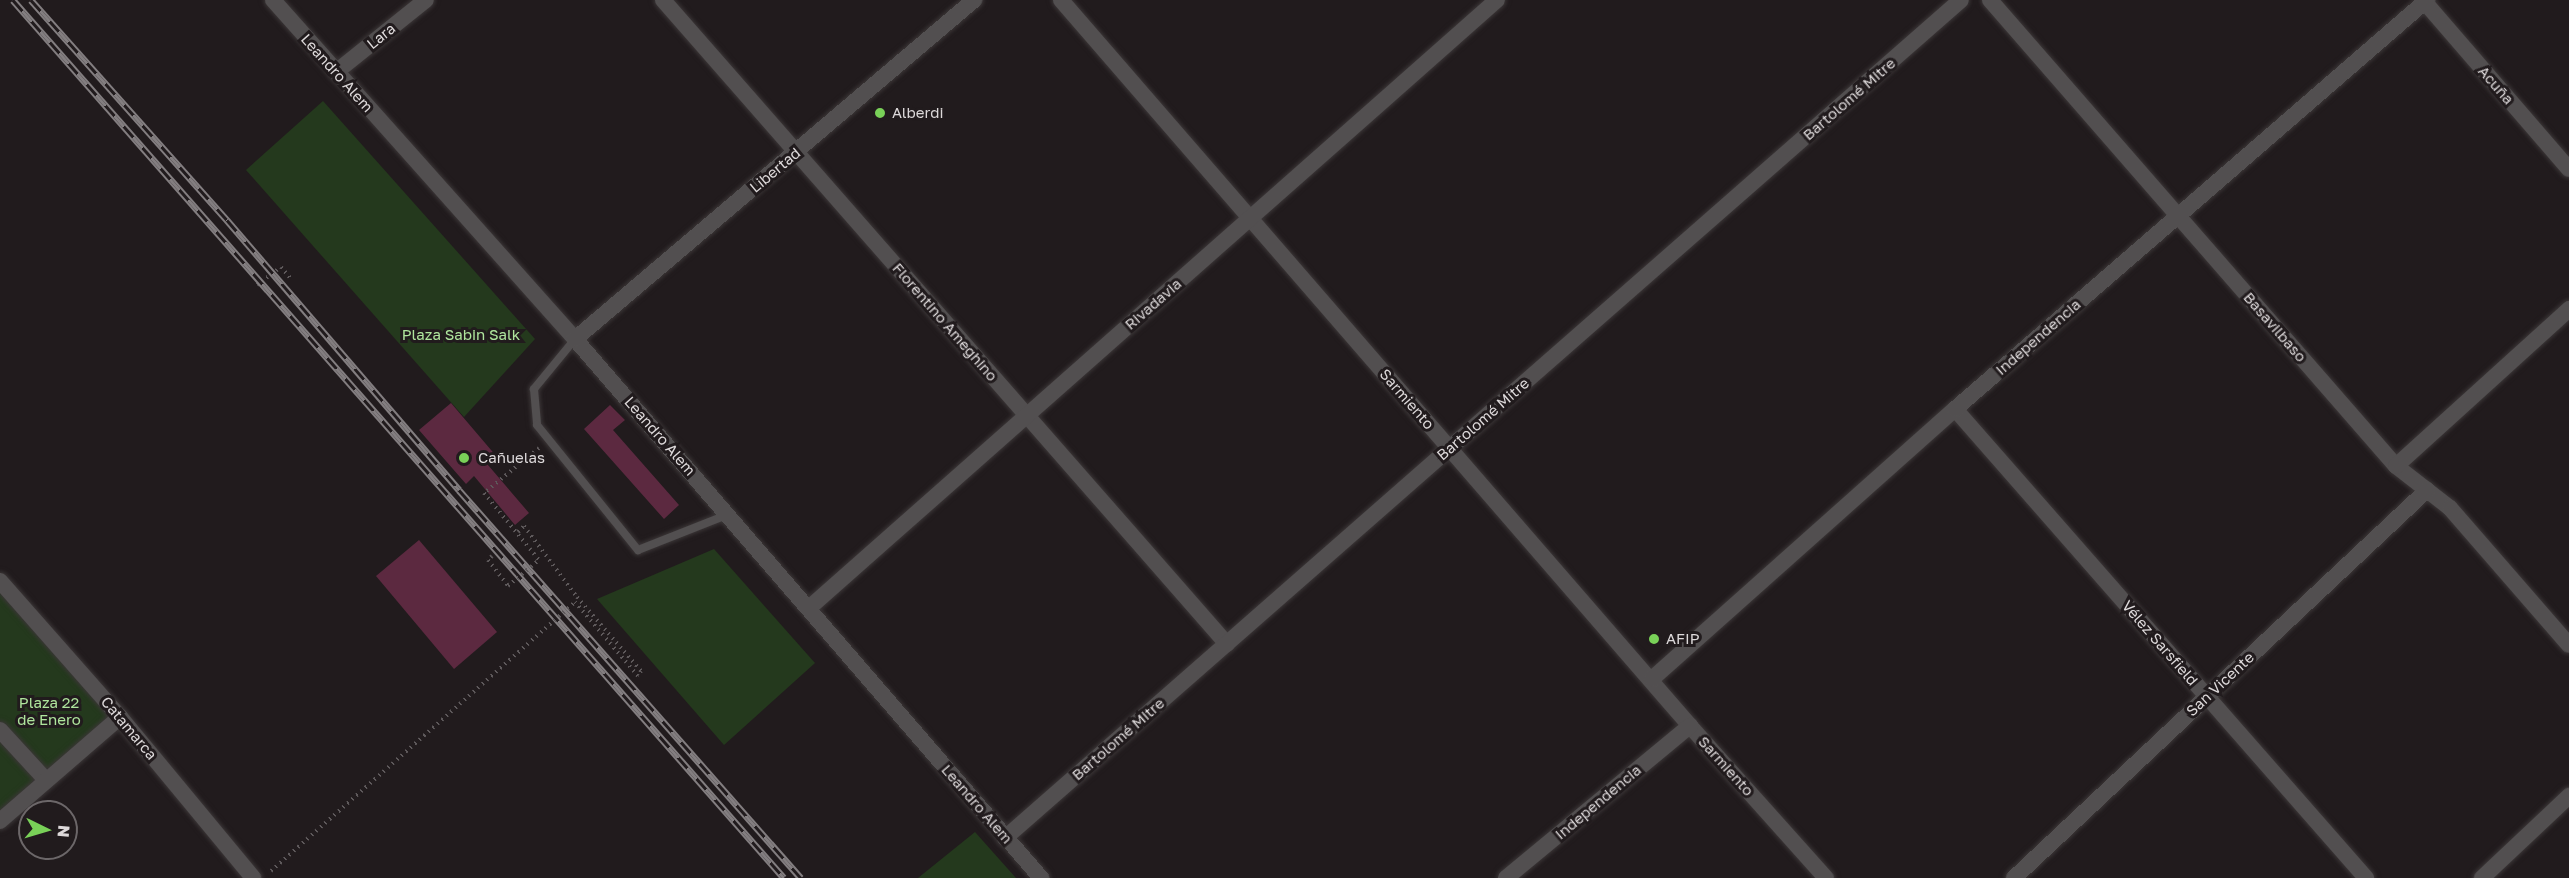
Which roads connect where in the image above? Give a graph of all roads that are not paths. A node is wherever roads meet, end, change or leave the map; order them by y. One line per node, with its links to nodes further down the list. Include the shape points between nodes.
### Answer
1 (273, 0): 10 (street, Leandro Alem)
2 (426, 0): 10 (street, Lara)
3 (663, 0): 11 (street, Florentino Ameghino)
4 (974, 0): 11 (street, Libertad)
5 (1061, 0): 14 (street, Sarmiento)
6 (1497, 0): 14 (street, Rivadavia)
7 (1961, 0): 19 (street, Bartolomé Mitre)
8 (1990, 0): 13 (street, Basavilbaso)
9 (2425, 1): 12 (street, Acuña); 13 (street, Independencia)
10 (336, 72): 16 (street, Leandro Alem)
11 (796, 152): 16 (street, Libertad); 18 (street, Florentino Ameghino)
12 (2569, 169)
13 (2178, 216): 17 (street, Independencia); 20 (street, Basavilbaso)
14 (1250, 218): 18 (street, Rivadavia); 19 (street, Sarmiento)
15 (2569, 309): 20 (street)
16 (575, 339): 22 (street, Leandro Alem); 22 (lane, via 534,389 537,425 638,550)
17 (1955, 409): 27 (street, Independencia); 28 (street, Vélez Sarsfield)
18 (1027, 415): 24 (street, Rivadavia); 25 (street, Florentino Ameghino)
19 (1450, 448): 25 (street, Bartolomé Mitre); 27 (street, Sarmiento)
20 (2396, 466): 21 (street, Basavilbaso)
21 (2427, 490): 26 (street, Basavilbaso, via 2450,508); 28 (street, San Vicente)
22 (728, 514): 24 (street, Leandro Alem)
23 (0, 581): 29 (street, Catamarca)
24 (809, 608): 35 (street, Leandro Alem)
25 (1227, 644): 35 (street, Bartolomé Mitre)
26 (2569, 645)
27 (1652, 679): 30 (street, Sarmiento)
28 (2207, 697): 40 (street, San Vicente); 41 (street, Vélez Sarsfield)
29 (120, 717): 32 (street); 36 (street, Catamarca)
30 (1690, 726): 38 (street, Independencia); 39 (street, Sarmiento)
31 (0, 730): 32 (street)
32 (46, 780): 34 (street)
33 (2569, 796): 42 (street)
34 (0, 821)
35 (1005, 838): 37 (street, Leandro Alem)
36 (254, 878)
37 (1041, 878)
38 (1506, 878)
39 (1826, 878)
40 (2014, 878)
41 (2366, 878)
42 (2482, 878)

